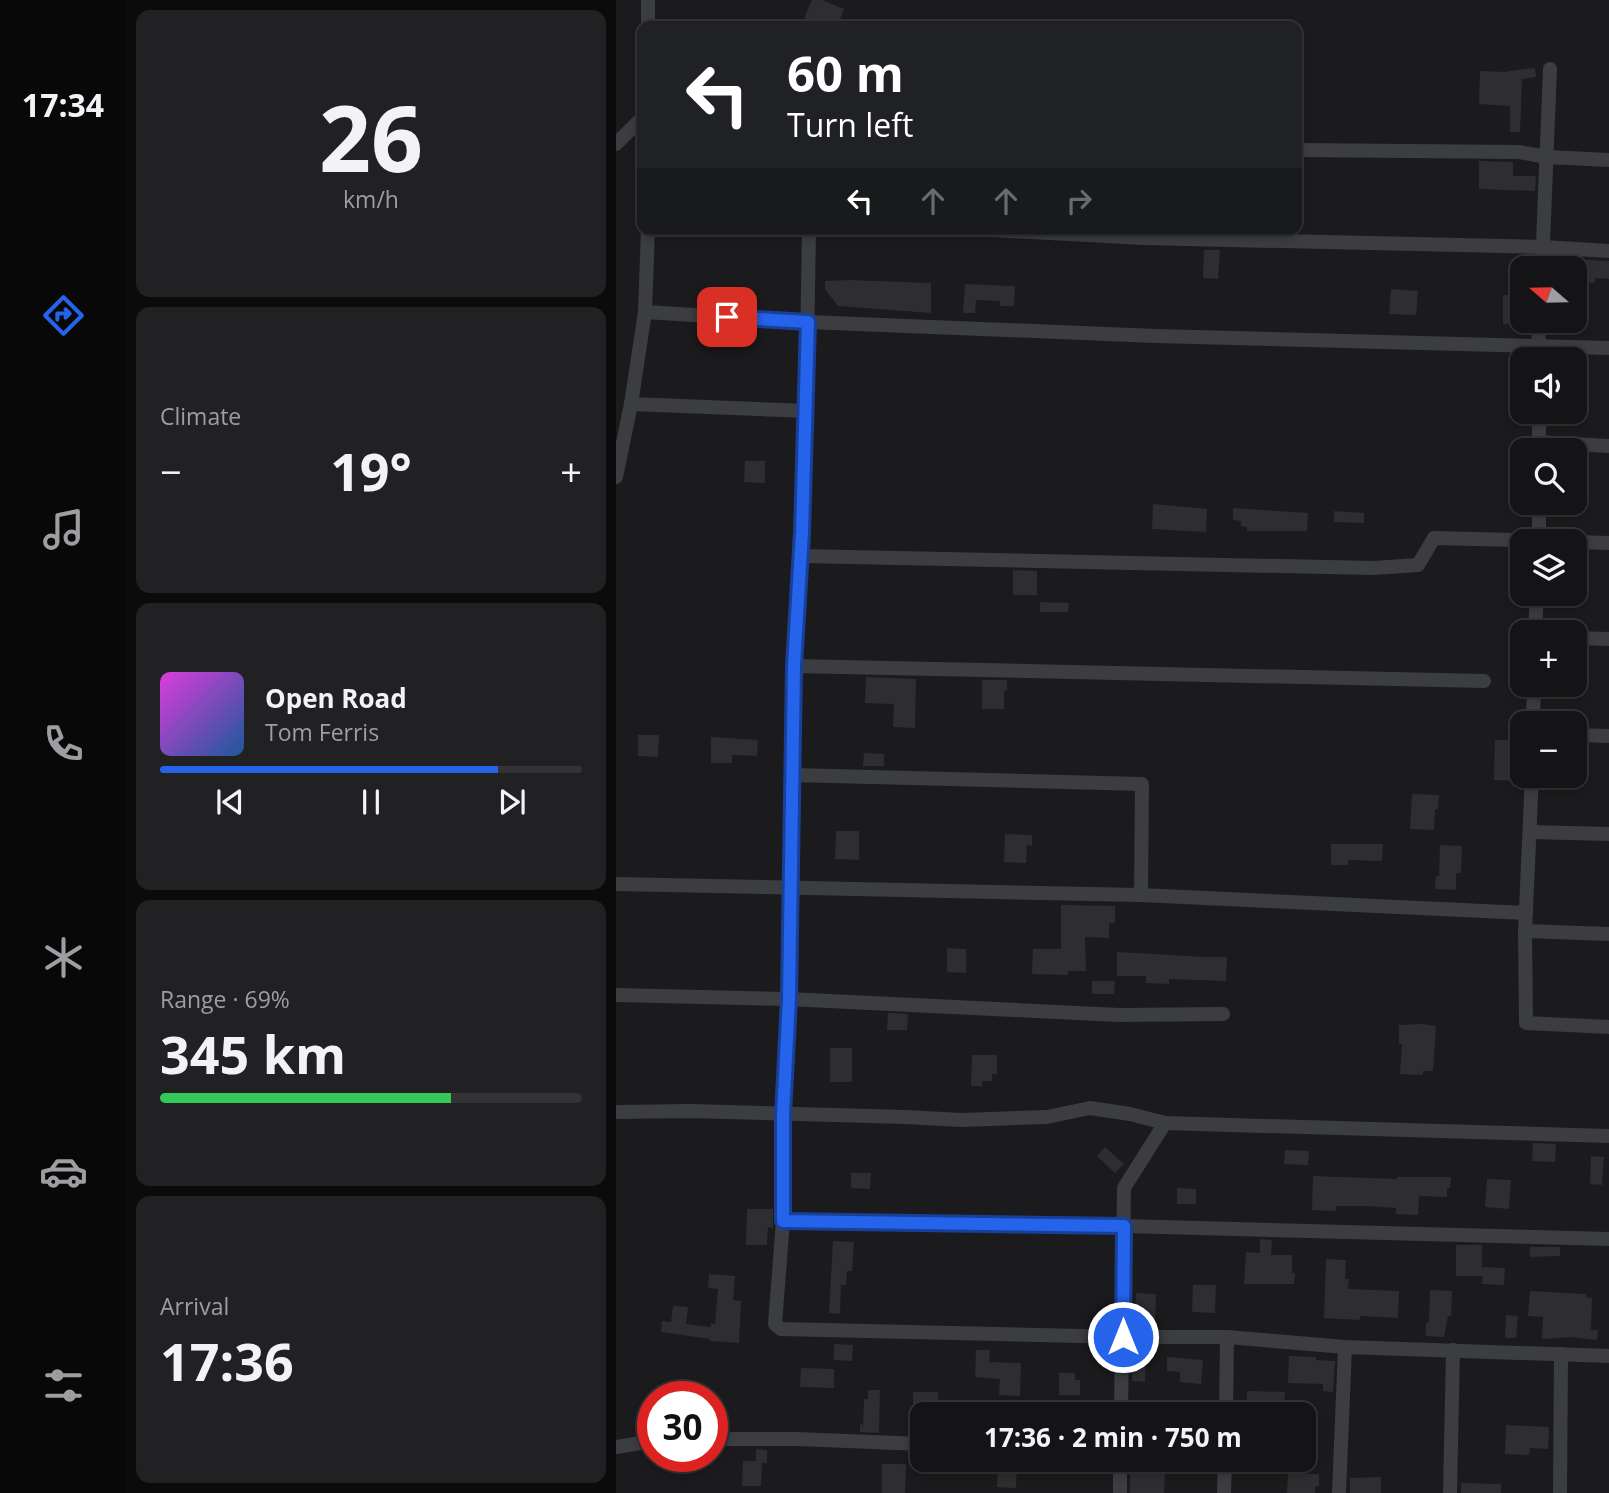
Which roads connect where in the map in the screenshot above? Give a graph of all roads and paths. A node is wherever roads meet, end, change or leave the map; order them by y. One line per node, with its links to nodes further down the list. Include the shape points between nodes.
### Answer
1 (648, 0): 2 (street)
2 (648, 21)
3 (1550, 69): 7 (street)
4 (637, 123): 5 (street)
5 (616, 144)
6 (1302, 150): 7 (street, via 1519,152)
7 (1547, 157): 8 (street); 12 (street)
8 (1609, 160)
9 (648, 235): 15 (street)
10 (809, 235): 16 (street)
11 (1087, 235): 12 (street)
12 (1543, 247): 13 (street); 14 (street)
13 (1609, 251)
14 (1543, 256)
15 (645, 313): 16 (street); 20 (street)
16 (808, 322): 19 (street); 21 (street)
17 (1609, 348): 18 (street)
18 (1587, 349)
19 (1510, 351)
20 (631, 404): 21 (street); 24 (street)
21 (806, 411): 28 (street)
22 (1587, 446): 23 (street)
23 (1609, 446)
24 (616, 477)
25 (1510, 539): 28 (street, via 1434,538 1418,565 1373,568)
26 (1587, 542): 27 (street)
27 (1609, 543)
28 (800, 556): 31 (street)
29 (1587, 638): 30 (street)
30 (1609, 639)
31 (794, 666): 32 (street); 35 (street)
32 (1484, 681)
33 (1587, 735): 34 (street)
34 (1609, 736)
35 (793, 775): 40 (street); 41 (street, via 1142,784)
36 (1532, 788): 37 (street)
37 (1530, 832): 38 (street); 42 (street)
38 (1609, 834)
39 (616, 884): 40 (street)
40 (790, 887): 41 (street); 46 (street)
41 (1141, 895): 42 (street)
42 (1526, 913): 43 (street)
43 (1525, 931): 44 (street); 48 (street, via 1526,1023)
44 (1609, 934)
45 (616, 995): 46 (street)
46 (789, 999): 47 (street, via 1119,1015); 50 (street)
47 (1223, 1014)
48 (1609, 1027)
49 (616, 1112): 50 (street)
50 (783, 1115): 51 (street, via 961,1120 1047,1117 1090,1108); 53 (street)
51 (1165, 1123): 52 (street); 54 (street, via 1124,1188)
52 (1609, 1136)
53 (783, 1221): 54 (street); 56 (street, via 775,1324 781,1329)
54 (1124, 1226): 55 (street); 56 (street)
55 (1609, 1239)
56 (1123, 1337): 57 (street); 62 (street)
57 (1227, 1337): 58 (street); 63 (street)
58 (1345, 1347): 59 (street); 72 (street)
59 (1453, 1350): 60 (street); 73 (street)
60 (1561, 1354): 61 (street); 74 (street)
61 (1609, 1356)
62 (1121, 1402)
63 (1226, 1402)
64 (728, 1438): 66 (street)
65 (637, 1444): 67 (street)
66 (910, 1444)
67 (616, 1447)
68 (1120, 1472): 70 (street)
69 (1225, 1472): 71 (street)
70 (1120, 1493)
71 (1224, 1493)
72 (1339, 1493)
73 (1450, 1493)
74 (1560, 1493)

